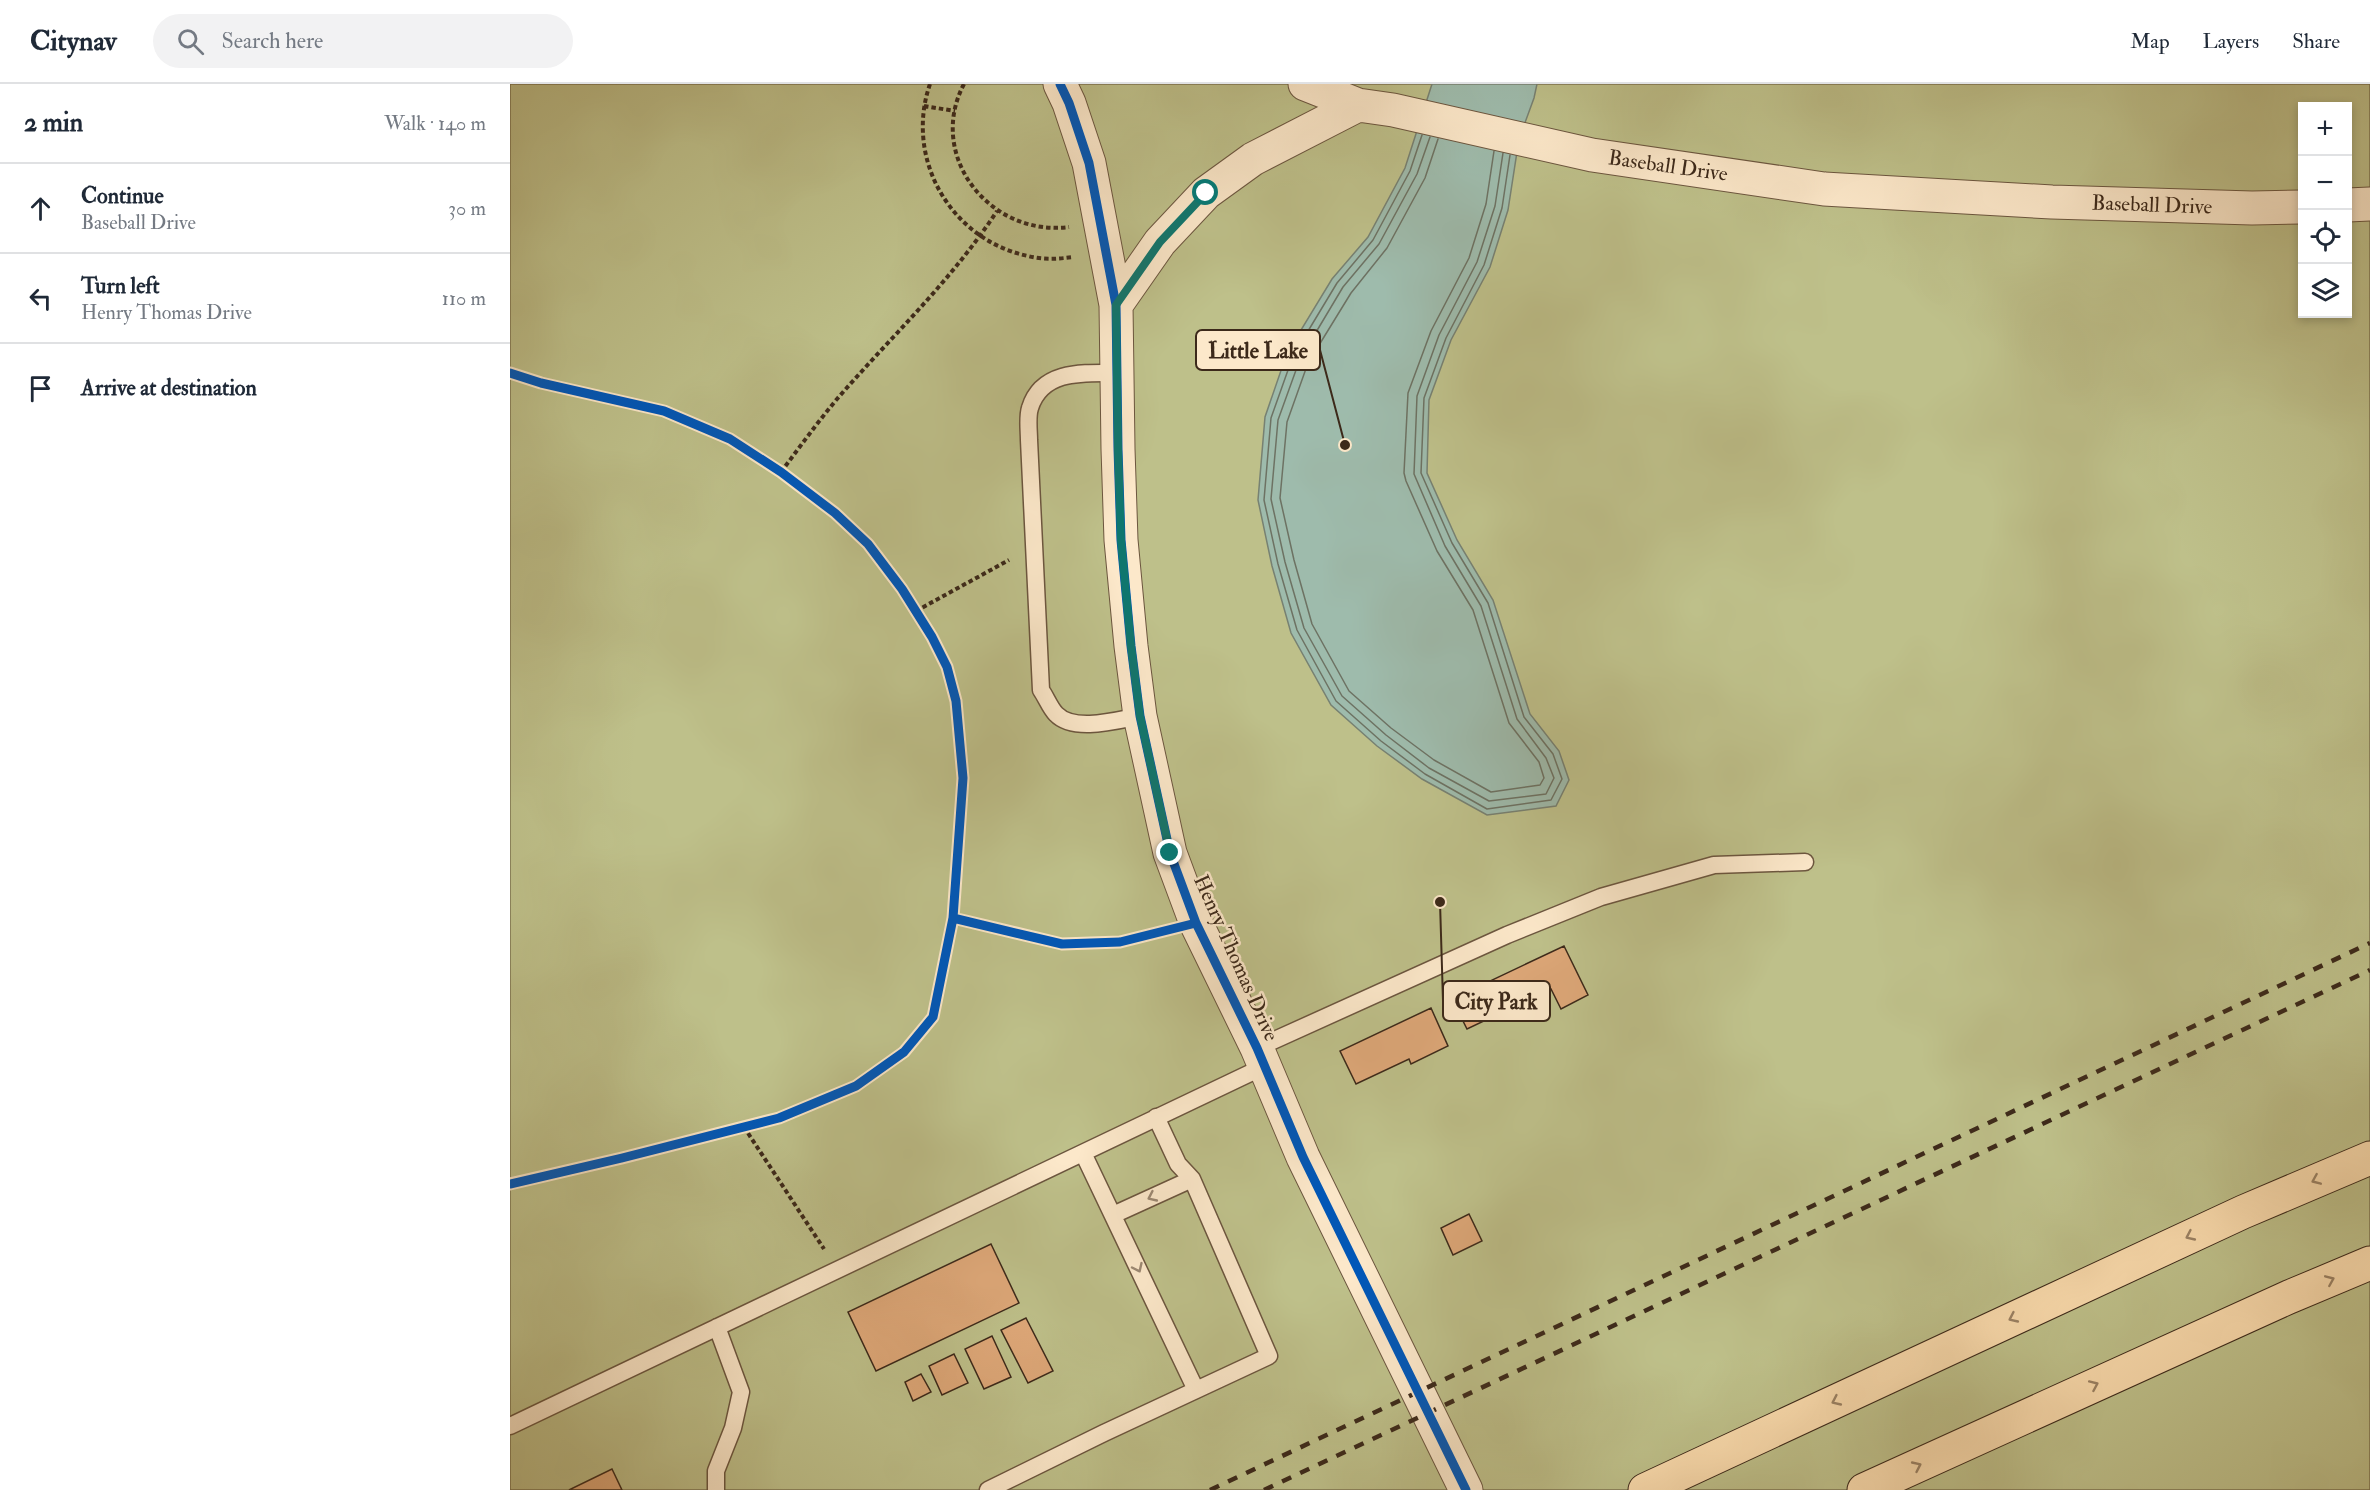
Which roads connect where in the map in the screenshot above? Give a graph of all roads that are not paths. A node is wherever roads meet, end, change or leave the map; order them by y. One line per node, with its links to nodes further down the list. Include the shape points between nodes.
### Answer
1 (1060, 84): 7 (street, Henry Thomas Drive, via 1089,163)
2 (1305, 84): 3 (street, Baseball Drive)
3 (1358, 105): 6 (street, Baseball Drive, via 1592,155 1824,189 2052,202); 7 (street, via 1253,159 1206,193 1160,242)
4 (2370, 204): 5 (street)
5 (2352, 205)
6 (2298, 207)
7 (1116, 305): 8 (street, Henry Thomas Drive)
8 (1118, 372): 9 (street, Henry Thomas Drive, via 1121,540); 9 (lane, via 1071,374 1043,384 1029,408 1041,690 1057,715 1069,722 1093,724)
9 (1140, 716): 11 (street, Henry Thomas Drive, via 1170,853 1196,923)
10 (1805, 862): 11 (lane, via 1714,865 1601,897 1507,935)
11 (1261, 1057): 12 (lane); 23 (street, Henry Thomas Drive, via 1303,1157)
12 (1156, 1117): 13 (lane); 15 (lane, via 1178,1164)
13 (1083, 1153): 16 (lane); 18 (lane)
14 (2370, 1158): 24 (highway, one-way to 24, via 2243,1212)
15 (1192, 1179): 16 (lane, one-way to 16); 19 (lane, via 1269,1356)
16 (1113, 1215): 19 (lane, one-way to 19)
17 (2370, 1263): 25 (highway, one-way to 17)
18 (717, 1327): 20 (lane); 21 (lane, via 741,1392 717,1471)
19 (1196, 1390): 22 (lane)
20 (510, 1426)
21 (716, 1490)
22 (988, 1490)
23 (1466, 1490)
24 (1645, 1490)
25 (1864, 1490)

